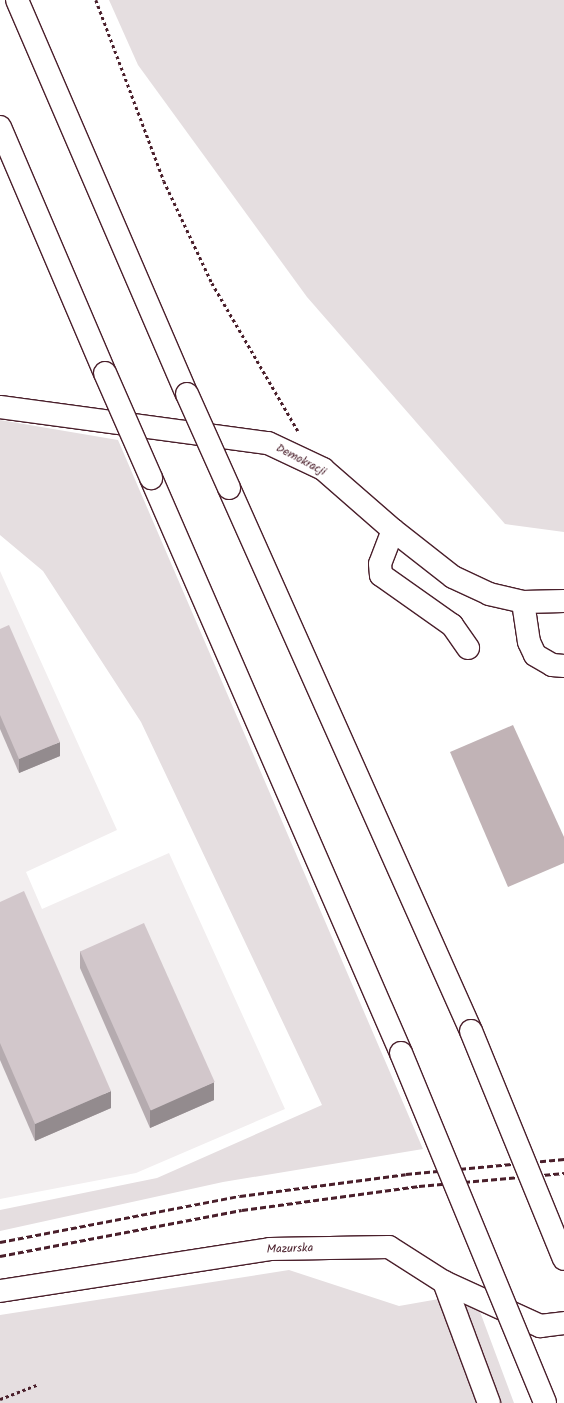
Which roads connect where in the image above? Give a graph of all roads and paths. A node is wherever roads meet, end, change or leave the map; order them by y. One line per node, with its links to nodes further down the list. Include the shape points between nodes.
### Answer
1 (17, 0): 11 (main road, bridge, via 187,394 471,1031)
2 (96, 0): 5 (path, via 164,181 208,276)
3 (0, 127): 18 (main road, bridge, via 401,1053)
4 (0, 407): 6 (main road, Demokracji, via 268,443 323,469)
5 (300, 435)
6 (393, 530): 8 (main road, Demokracji, via 429,560 470,587 508,600); 9 (main road, via 380,564 381,575 452,625)
7 (564, 601): 8 (main road, Demokracji)
8 (523, 602): 10 (main road, via 529,642 534,655 552,665)
9 (468, 648)
10 (564, 666)
11 (564, 1259)
12 (444, 1282): 13 (main road, Mazurska, via 389,1247 278,1248); 14 (main road, Mazurska, via 540,1326); 17 (main road)
13 (0, 1291)
14 (564, 1323)
15 (37, 1385): 16 (path)
16 (0, 1399)
17 (489, 1403)
18 (545, 1403)

